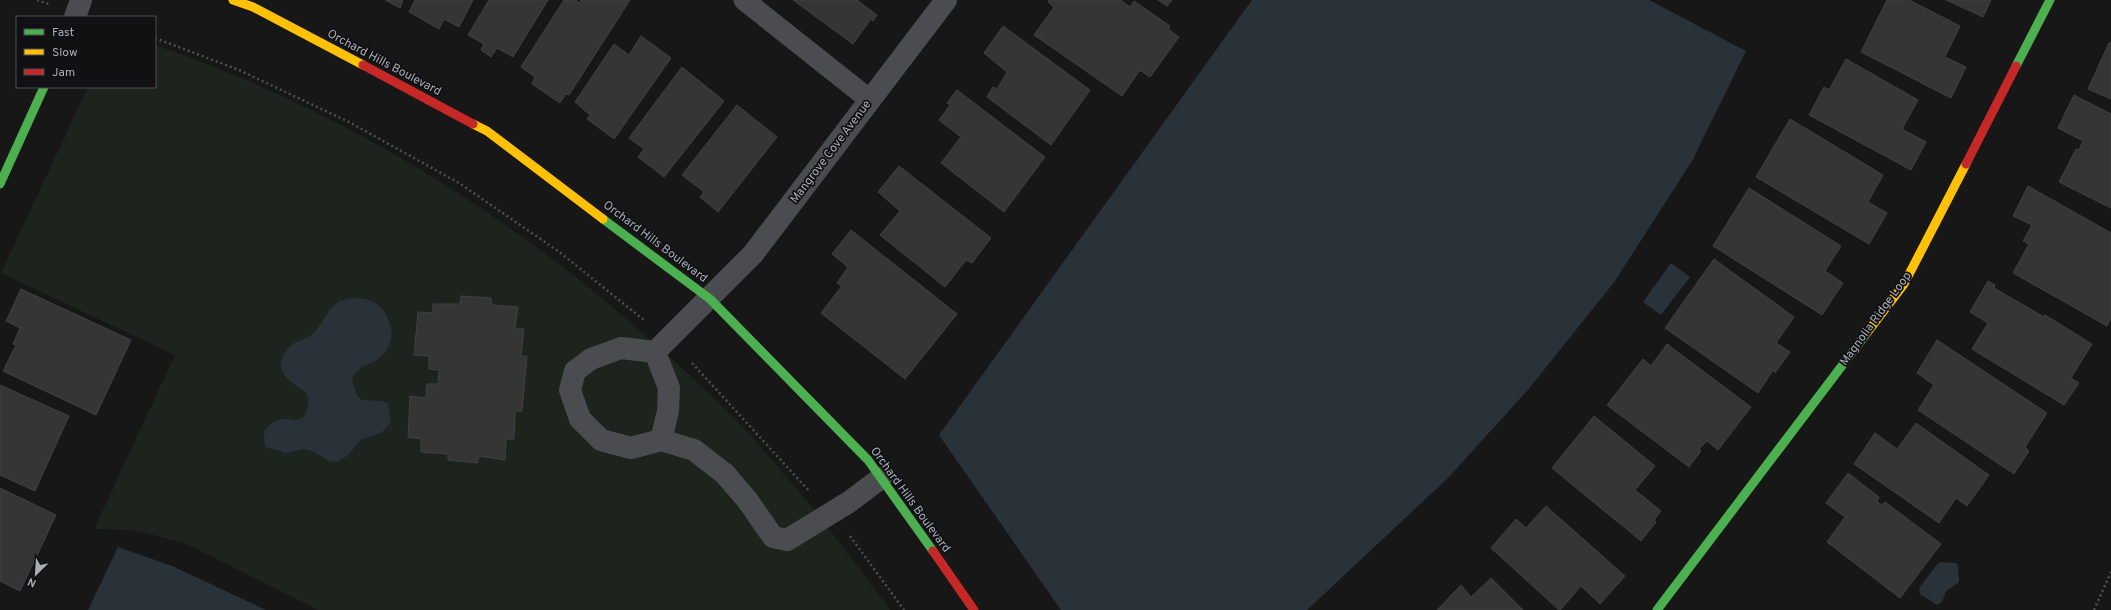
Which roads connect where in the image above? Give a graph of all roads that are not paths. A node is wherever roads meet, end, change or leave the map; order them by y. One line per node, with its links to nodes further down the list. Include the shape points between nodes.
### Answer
1 (81, 0): 6 (street)
2 (233, 0): 10 (street, Orchard Hills Boulevard, via 253,7 486,131)
3 (744, 0): 8 (lane)
4 (946, 0): 8 (street, Mangrove Cove Avenue)
5 (2050, 0): 15 (street, Magnolia Ridge Loop, via 1904,284)
6 (75, 16)
7 (44, 88): 9 (street)
8 (870, 100): 10 (street, Mangrove Cove Avenue, via 753,254)
9 (0, 184)
10 (710, 299): 11 (street, Mangrove Cove Avenue); 13 (street, Orchard Hills Boulevard, via 868,460)
11 (662, 346): 12 (street, via 668,388 668,411); 12 (street, via 621,348 590,359 575,370 570,390 580,419 601,440 631,448)
12 (661, 440): 13 (street, via 694,450 725,474 773,537 787,540)
13 (881, 478): 14 (street, Orchard Hills Boulevard)
14 (974, 610)
15 (1657, 610)

